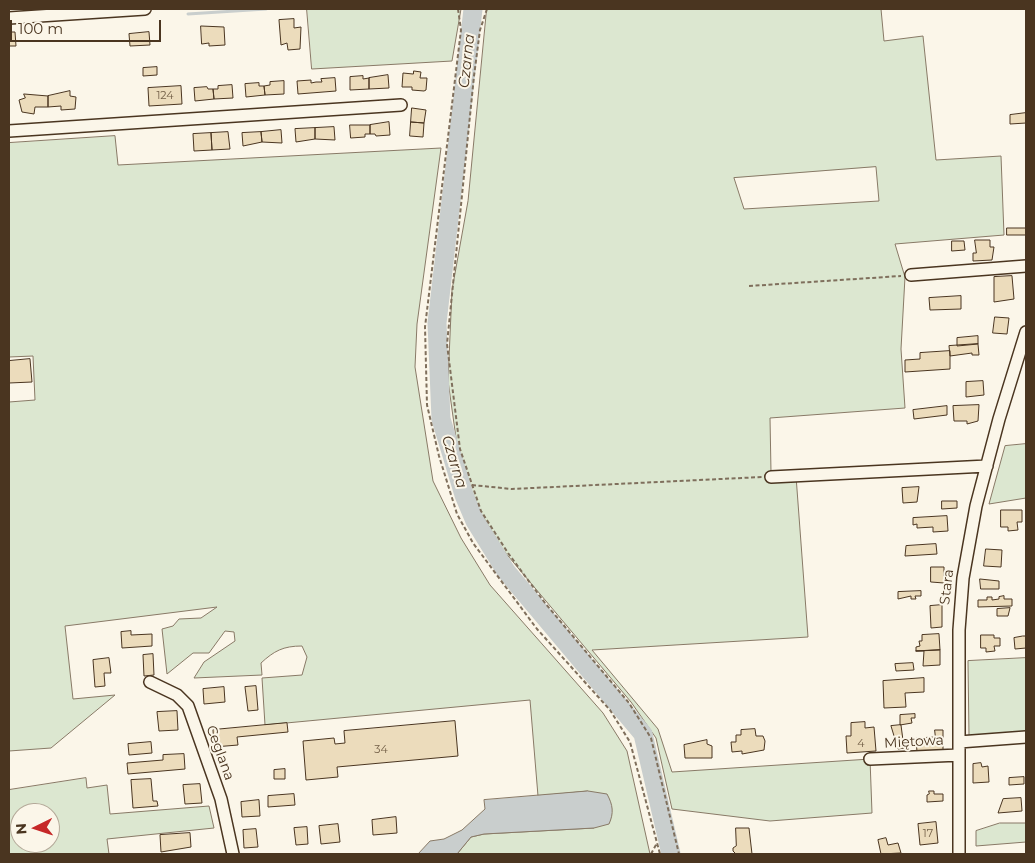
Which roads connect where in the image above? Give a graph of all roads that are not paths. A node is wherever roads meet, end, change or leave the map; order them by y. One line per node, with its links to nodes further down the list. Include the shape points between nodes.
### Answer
1 (145, 9): 2 (street)
2 (9, 18)
3 (401, 105): 4 (street)
4 (9, 131)
5 (1026, 266): 6 (street)
6 (911, 275)
7 (1026, 332): 8 (street, Stara)
8 (987, 466): 9 (street); 12 (street, Stara, via 969,542 960,605)
9 (771, 477)
10 (150, 682): 15 (street, Ceglana, via 177,695 188,706 221,798)
11 (1026, 737): 12 (street)
12 (959, 742): 13 (street, Stara)
13 (959, 755): 14 (street, Miętowa); 16 (street, Stara)
14 (870, 759)
15 (233, 854)
16 (959, 854)

